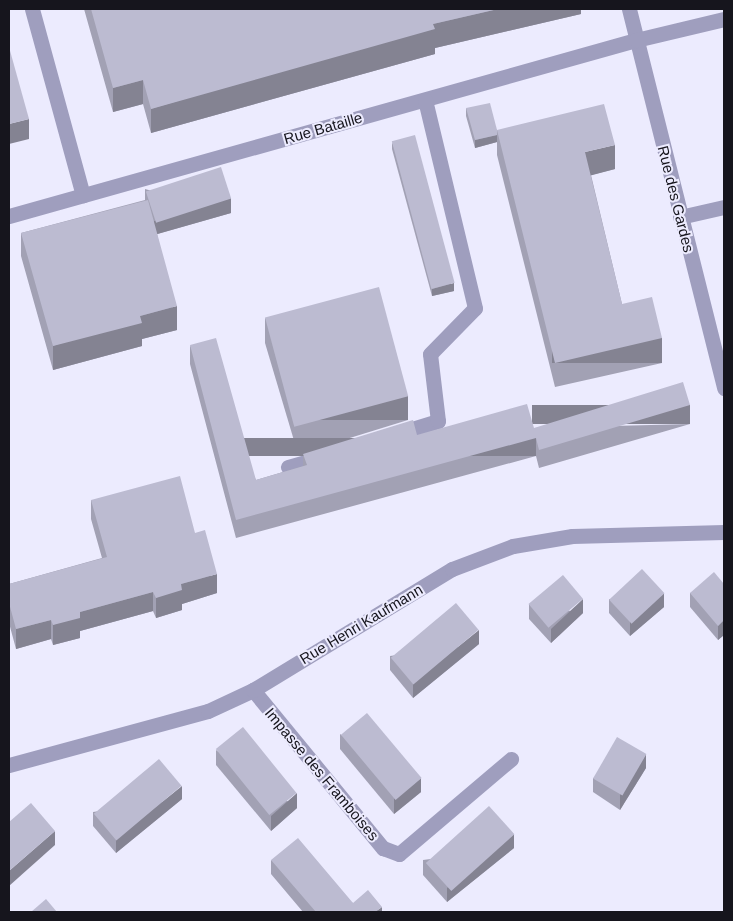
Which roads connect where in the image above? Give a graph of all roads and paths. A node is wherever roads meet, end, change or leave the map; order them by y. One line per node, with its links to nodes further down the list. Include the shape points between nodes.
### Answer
1 (32, 9): 6 (street)
2 (629, 9): 4 (street, Rue des Gardes)
3 (724, 19): 4 (street, Rue Bataille)
4 (636, 40): 5 (street, Rue Bataille); 9 (street, Rue des Gardes)
5 (425, 100): 6 (street, Rue Bataille); 11 (street, via 476,308 430,354 438,421)
6 (83, 195): 8 (street, Rue Bataille)
7 (724, 207): 9 (street)
8 (9, 216)
9 (680, 217): 10 (street, Rue des Gardes)
10 (724, 388)
11 (382, 438)
12 (335, 453): 13 (street)
13 (288, 467)
14 (724, 532): 15 (street, Rue Henri Kaufmann, via 572,536 513,546 452,569)
15 (253, 690): 16 (street, Impasse des Framboises, via 384,848 399,854); 17 (street, Rue Henri Kaufmann, via 208,712)
16 (511, 759)
17 (26, 760): 18 (street, Rue Henri Kaufmann); 19 (street)
18 (9, 765)
19 (9, 776)

